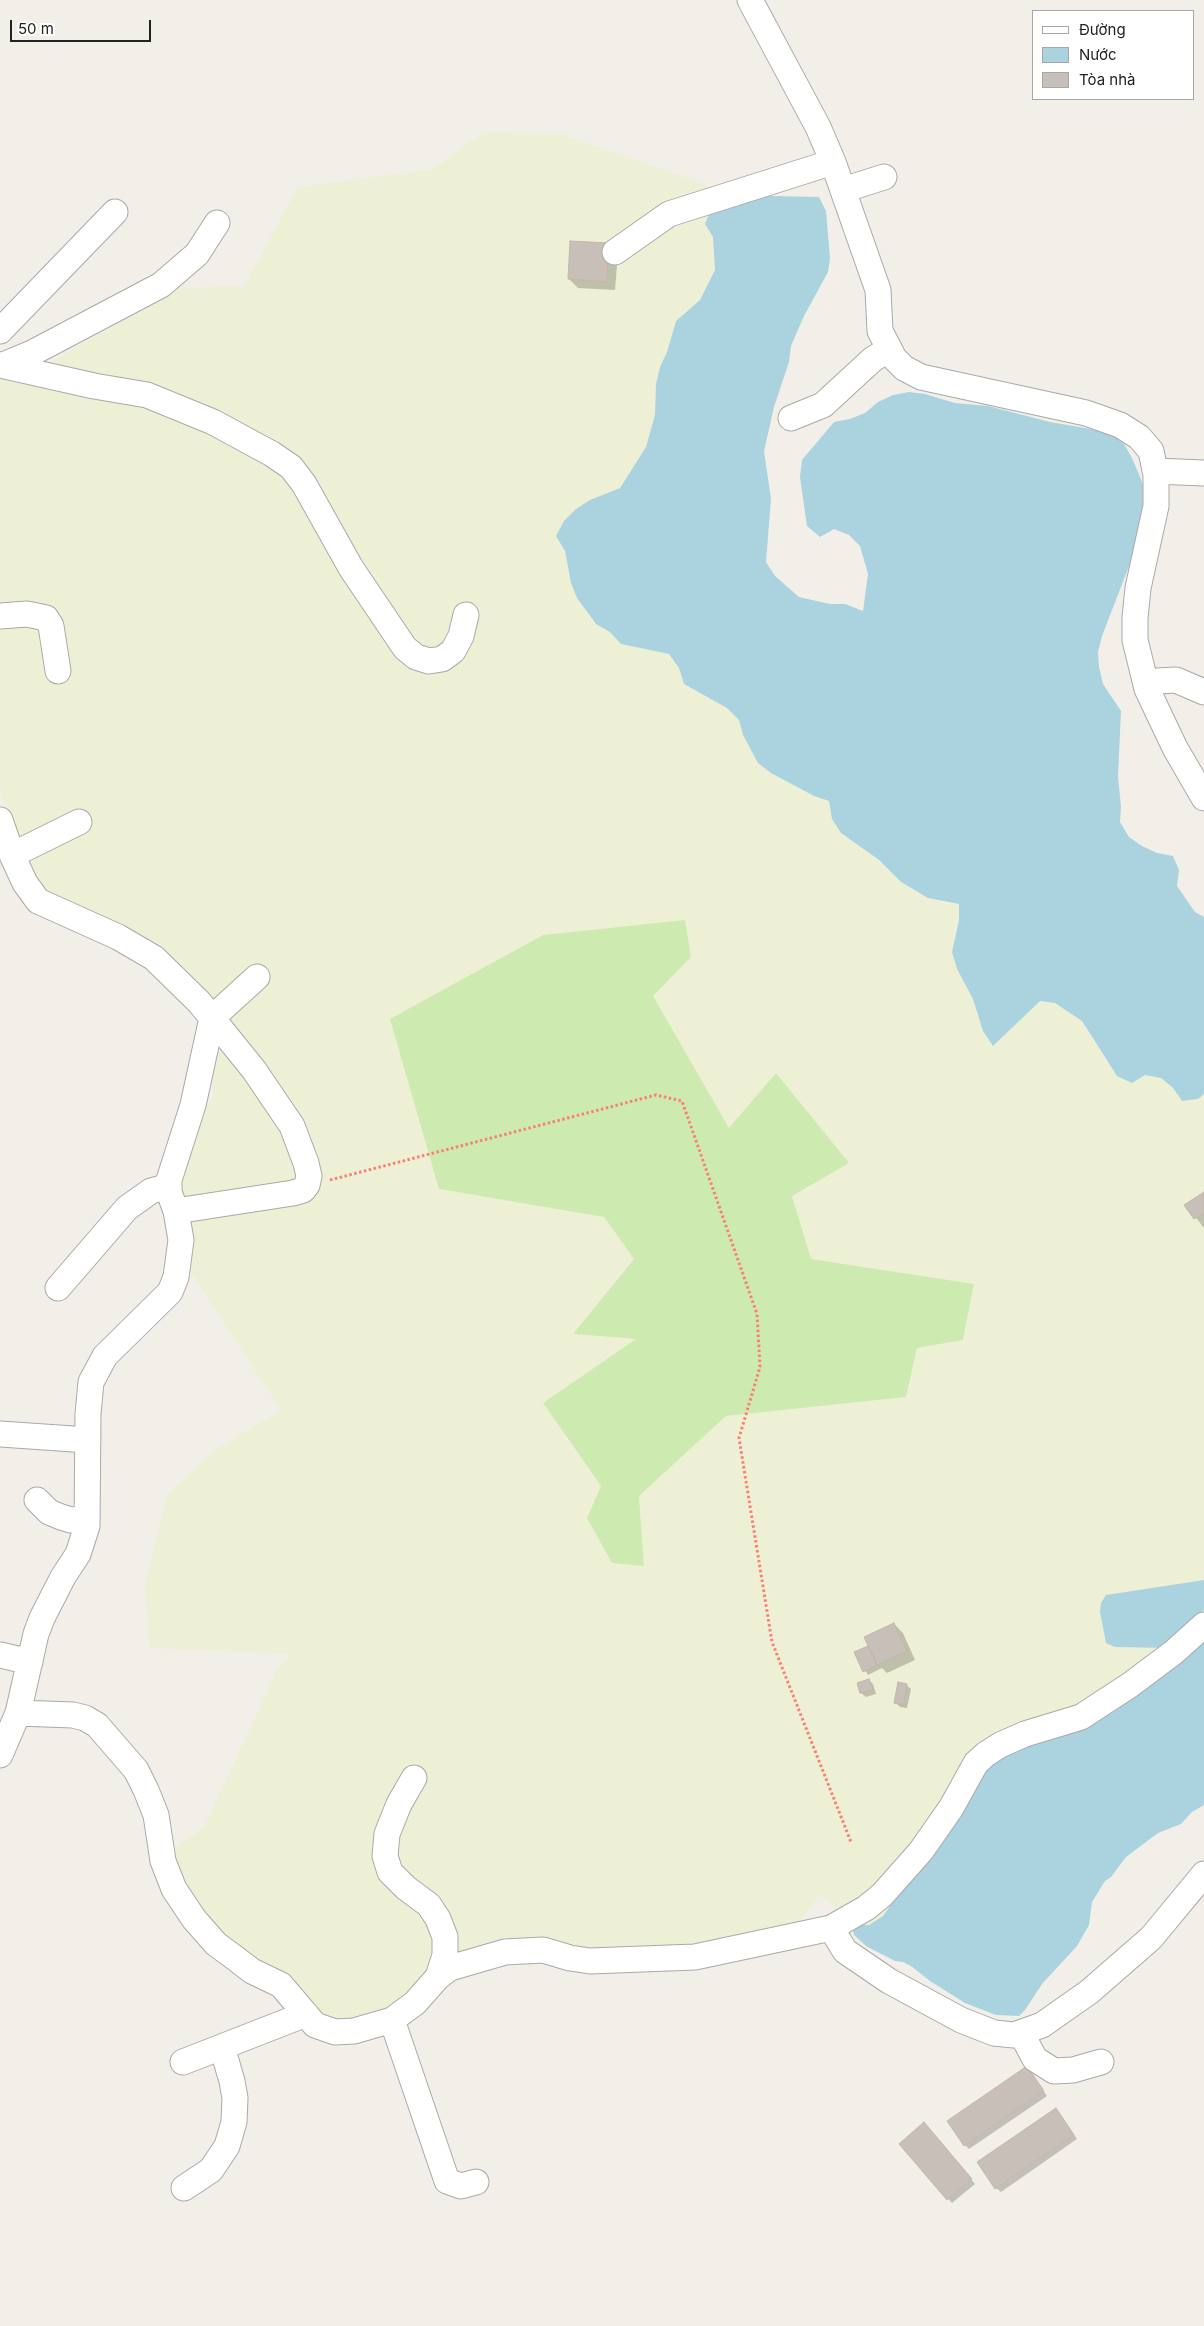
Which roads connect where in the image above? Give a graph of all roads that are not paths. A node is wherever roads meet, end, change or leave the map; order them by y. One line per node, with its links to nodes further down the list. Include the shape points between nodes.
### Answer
1 (750, 0): 2 (street, via 818,126)
2 (833, 162): 4 (street); 7 (street, via 676,211)
3 (884, 177): 4 (street)
4 (843, 190): 9 (street, via 878,290 880,331)
5 (115, 212): 8 (street)
6 (217, 223): 10 (street, via 197,254 161,285 68,335)
7 (615, 252)
8 (0, 331)
9 (888, 350): 11 (street, via 873,359 824,405); 12 (street, via 904,368 921,377 1086,412 1120,425 1138,437 1150,451)
10 (2, 365): 14 (street, via 147,395 234,432 285,462 304,484 351,568 405,648 416,657 429,661 453,651)
11 (791, 418)
12 (1155, 471): 13 (street); 17 (street, via 1156,506 1138,588 1135,618 1135,640)
13 (1204, 473)
14 (466, 615)
15 (0, 616): 16 (street, via 27,614 46,618 51,626)
16 (58, 671)
17 (1147, 689): 18 (street, via 1157,681 1176,680); 19 (street, via 1175,748)
18 (1204, 692)
19 (1204, 798)
20 (0, 820): 22 (street)
21 (79, 822): 22 (street)
22 (12, 855): 24 (street, via 24,883 38,900 118,937 154,958)
23 (257, 977): 24 (street)
24 (212, 1018): 25 (street, via 194,1105); 26 (street, via 254,1070 292,1126 309,1176 307,1186 293,1193)
25 (169, 1186): 26 (street); 27 (street, via 145,1194 127,1208)
26 (176, 1211): 29 (street, via 181,1240 176,1277 170,1292 118,1341 98,1367 91,1382)
27 (58, 1288)
28 (0, 1434): 29 (street)
29 (88, 1440): 31 (street)
30 (37, 1500): 31 (street, via 49,1512 61,1517)
31 (87, 1519): 34 (street, via 78,1554 42,1618)
32 (1204, 1625): 39 (street, via 1160,1663 1081,1717 1025,1734 986,1754 976,1763 951,1808 921,1851 872,1904)
33 (0, 1655): 34 (street)
34 (30, 1662): 35 (street)
35 (18, 1713): 36 (street); 41 (street, via 62,1714 85,1718 97,1725 136,1770 146,1790 156,1815 163,1862 184,1906 216,1944 252,1970 281,1985)
36 (0, 1755)
37 (414, 1778): 40 (street, via 387,1834 385,1856 390,1872 429,1905 446,1937)
38 (1204, 1874): 43 (street, via 1151,1938 1089,1992 1042,2025)
39 (831, 1928): 40 (street, via 694,1957 590,1960 543,1950 505,1952 450,1968); 43 (street, via 845,1951 889,1981 961,2020 994,2033)
40 (438, 1978): 42 (street, via 415,2004)
41 (306, 2014): 42 (street, via 315,2025 335,2032 354,2031); 44 (street)
42 (392, 2020): 47 (street, via 447,2181 461,2186)
43 (1021, 2033): 46 (street, via 1035,2059 1054,2071 1073,2070)
44 (222, 2047): 45 (street); 48 (street, via 235,2098 234,2122 226,2146 212,2170)
45 (183, 2062)
46 (1101, 2062)
47 (476, 2182)
48 (184, 2188)

